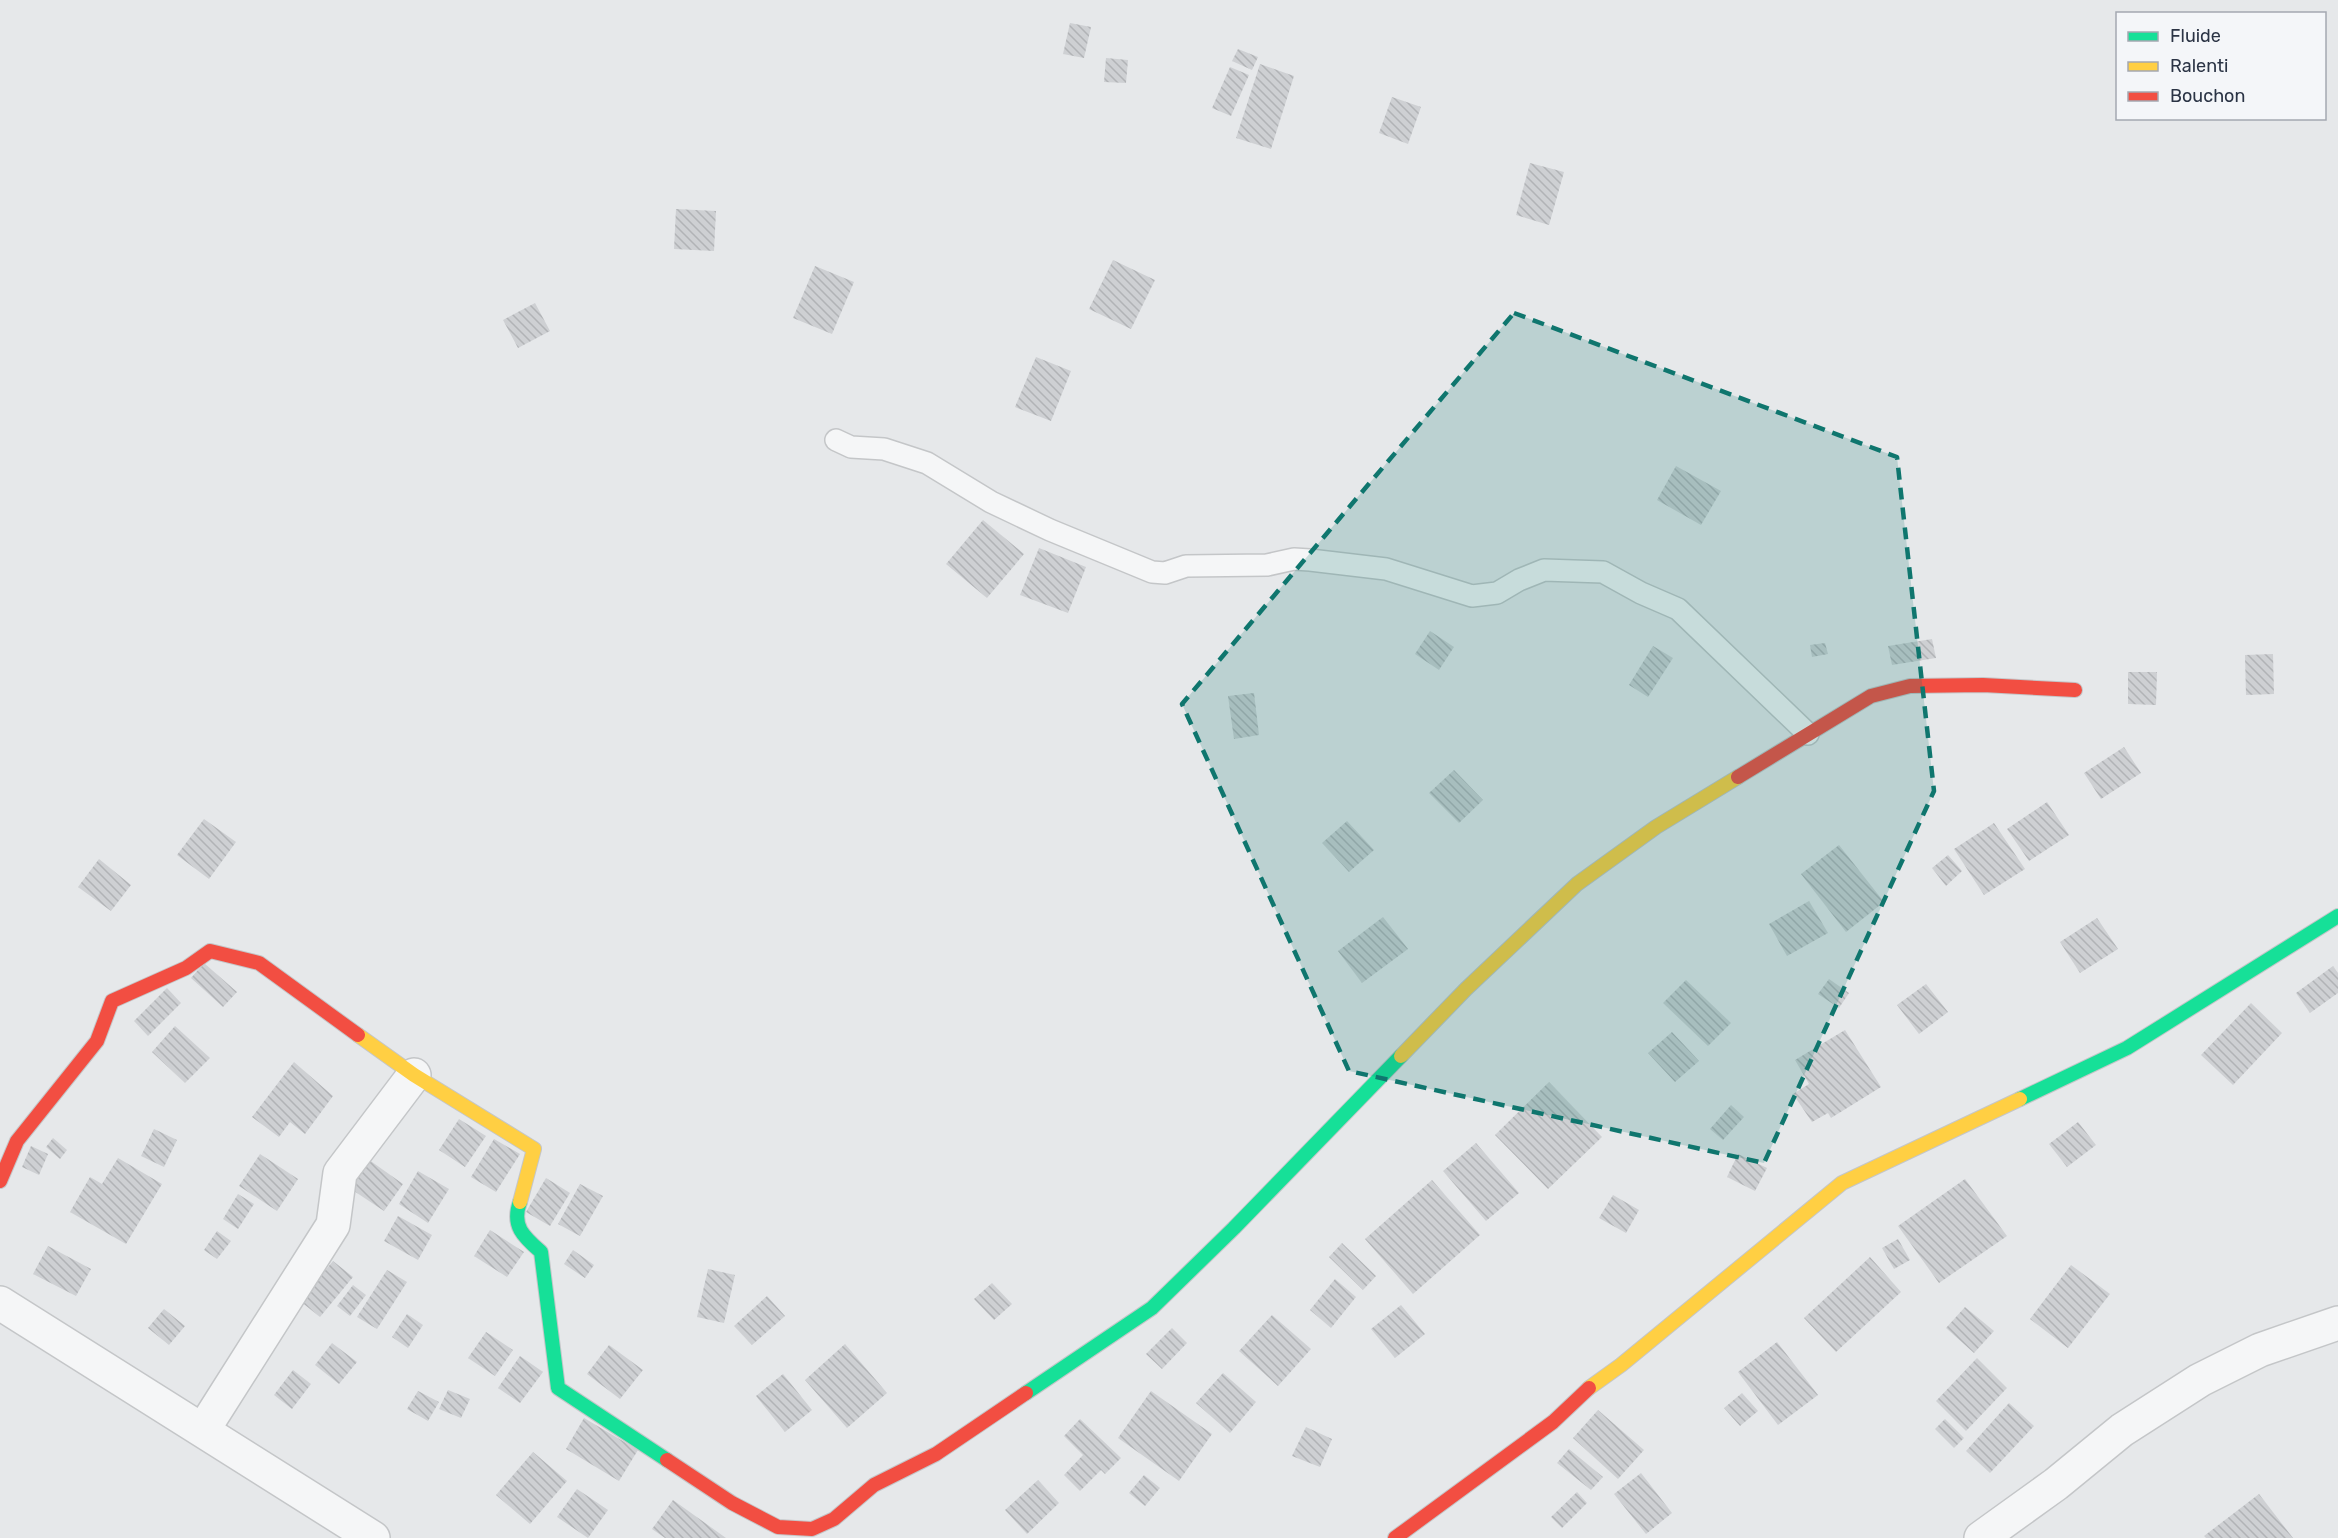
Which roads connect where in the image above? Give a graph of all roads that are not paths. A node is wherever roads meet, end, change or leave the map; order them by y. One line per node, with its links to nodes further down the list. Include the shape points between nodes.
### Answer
1 (836, 440): 3 (lane, via 851,447 884,449 927,463 991,502 1152,572 1165,573 1186,566 1310,560 1386,569 1472,596 1486,596 1544,570 1603,572 1678,609)
2 (2075, 690): 3 (street, via 1910,686 1870,696)
3 (1808, 734): 10 (street, via 1656,827 1577,884 1466,989 1152,1308 936,1454 874,1485 834,1519 812,1529)
4 (2338, 916): 12 (street, via 2127,1048 1842,1183 1621,1365 1572,1400 1553,1422)
5 (414, 1075): 6 (street, via 259,963 210,951 186,968 112,1000 97,1041 17,1141); 9 (street, via 340,1173 333,1225); 10 (street, via 534,1149 516,1213 520,1234 541,1252 558,1388)
6 (0, 1181)
7 (0, 1303): 9 (street)
8 (2338, 1323): 13 (street, via 2260,1350 2200,1380 2122,1430)
9 (203, 1430): 11 (street)
10 (773, 1532)
11 (374, 1538)
12 (1395, 1538)
13 (1981, 1538)

